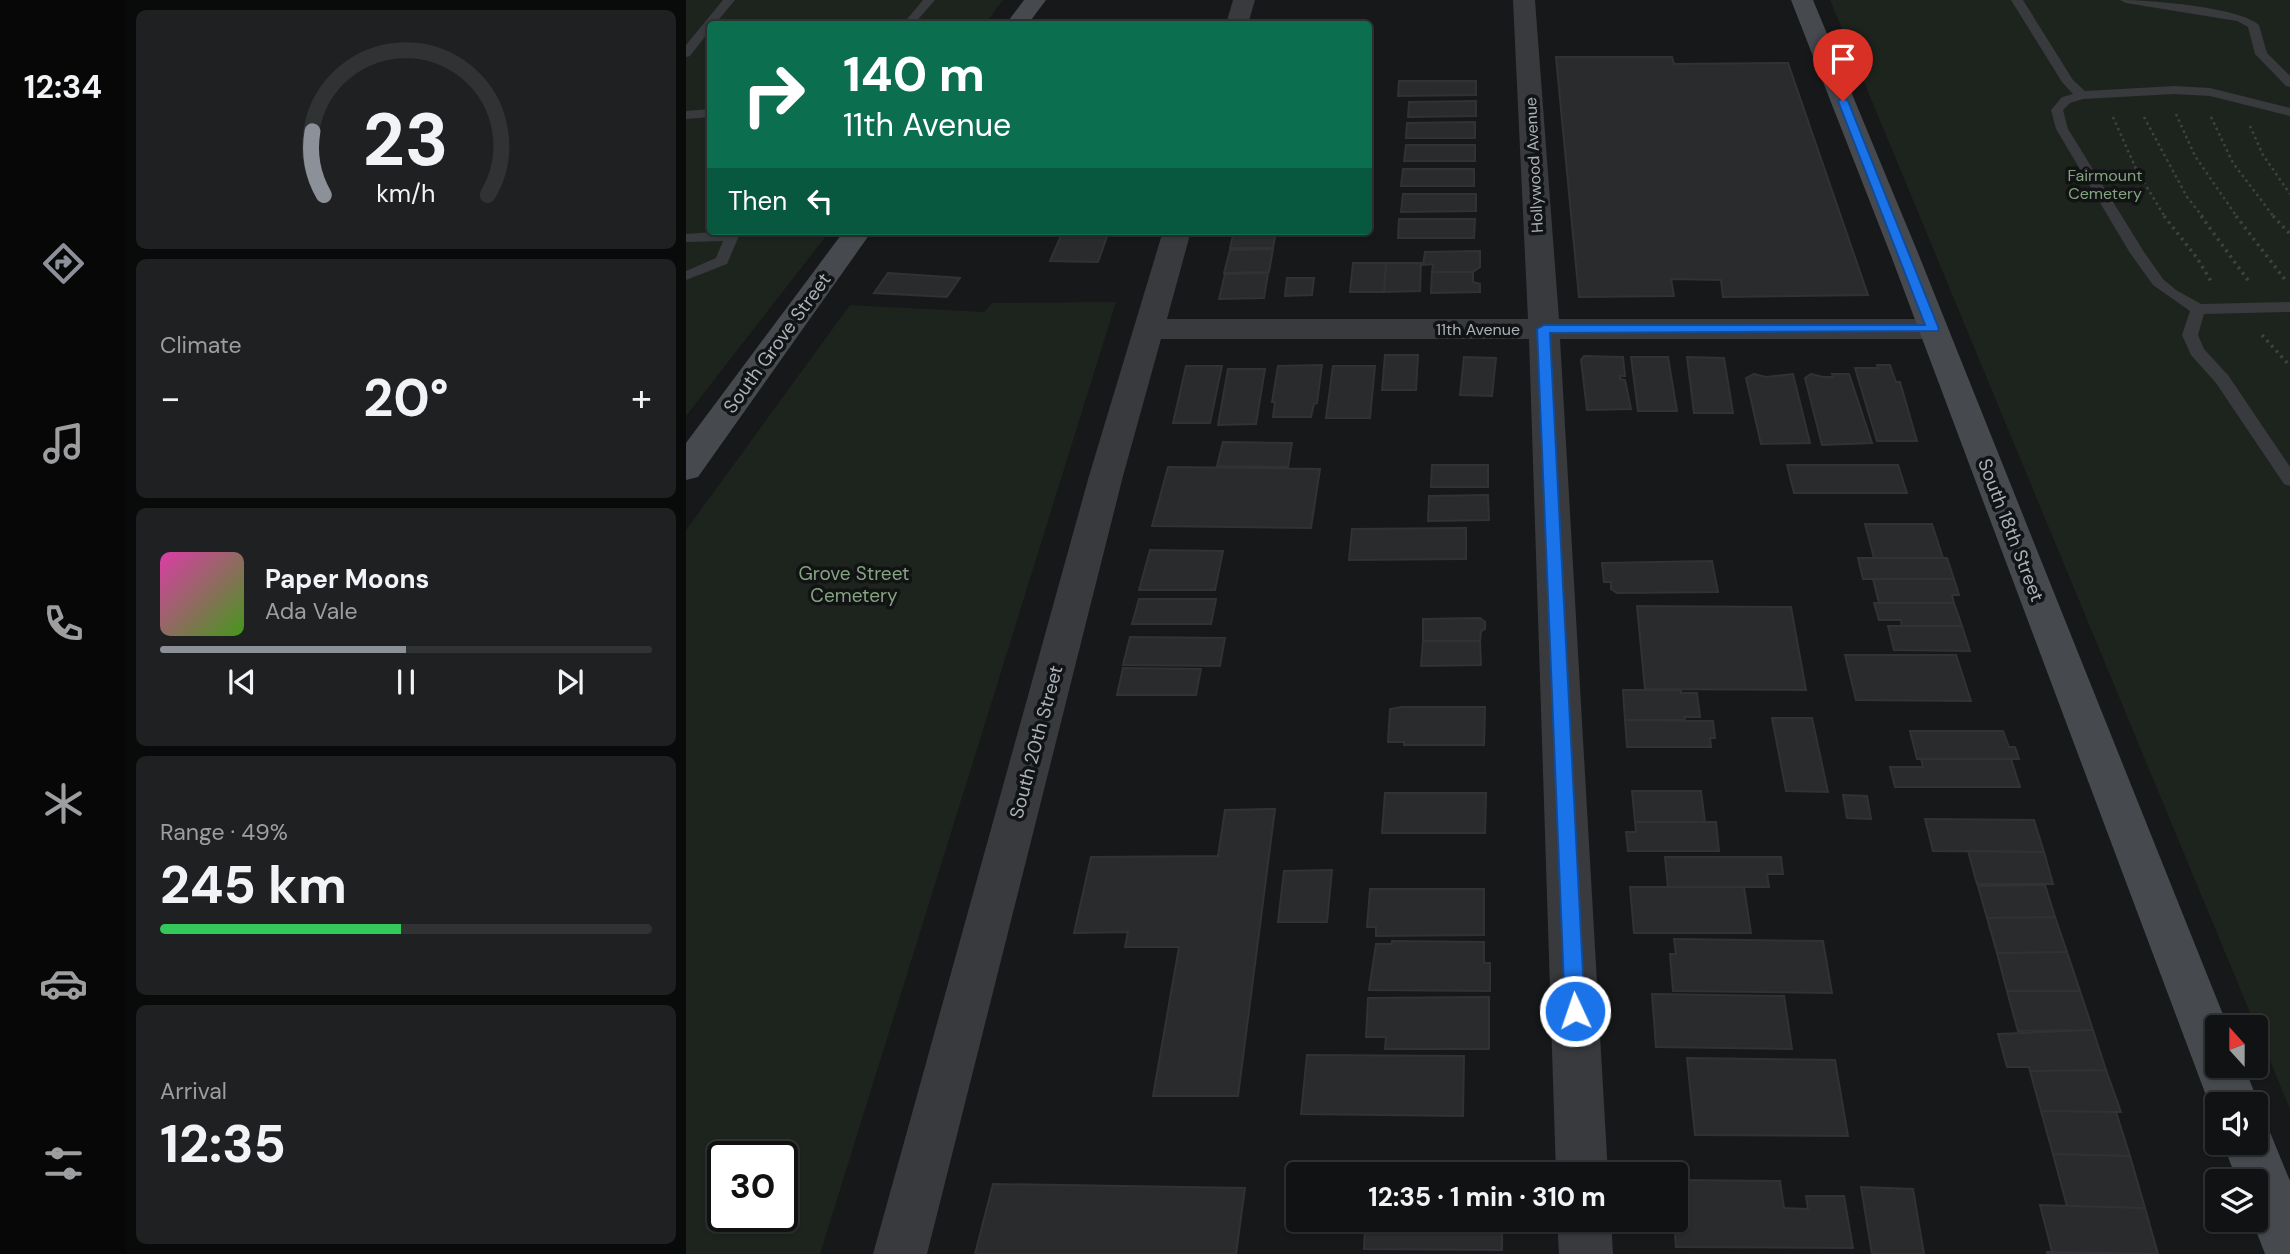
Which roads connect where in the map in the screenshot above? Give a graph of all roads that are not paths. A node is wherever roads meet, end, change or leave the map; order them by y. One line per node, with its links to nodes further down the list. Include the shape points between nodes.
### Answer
1 (729, 0): 9 (lane)
2 (929, 0): 10 (lane)
3 (1035, 0): 11 (street)
4 (1244, 0): 12 (street)
5 (1524, 0): 30 (street, Hollywood Avenue)
6 (1802, 0): 31 (street, South 18th Street)
7 (2017, 0): 16 (lane, via 2068,82)
8 (2126, 0): 15 (lane, via 2240,18 2253,25 2261,54)
9 (712, 21)
10 (911, 21)
11 (1019, 21)
12 (1238, 21)
13 (707, 27): 14 (lane)
14 (686, 53)
15 (2290, 83)
16 (2081, 95): 17 (lane, via 2210,92); 28 (lane, via 2066,100 2057,110 2062,129 2158,282)
17 (2285, 111): 20 (lane)
18 (707, 113): 19 (lane)
19 (686, 114)
20 (2290, 123)
21 (721, 235): 25 (lane)
22 (733, 235): 26 (lane, via 722,261)
23 (855, 235): 32 (street, South Grove Street)
24 (1176, 235): 29 (street, South 20th Street)
25 (686, 238)
26 (686, 276)
27 (2290, 307): 28 (lane)
28 (2198, 309): 33 (lane, via 2190,335 2197,351 2222,379)
29 (1149, 329): 30 (street, 11th Avenue); 39 (street, South 20th Street)
30 (1544, 329): 31 (street, 11th Avenue); 36 (street, Hollywood Avenue)
31 (1933, 329): 34 (street, South 18th Street)
32 (691, 462)
33 (2290, 480)
34 (2205, 1030)
35 (2254, 1155): 38 (street)
36 (1581, 1162)
37 (1585, 1232): 40 (street)
38 (2290, 1249)
39 (900, 1254)
40 (1586, 1254)

